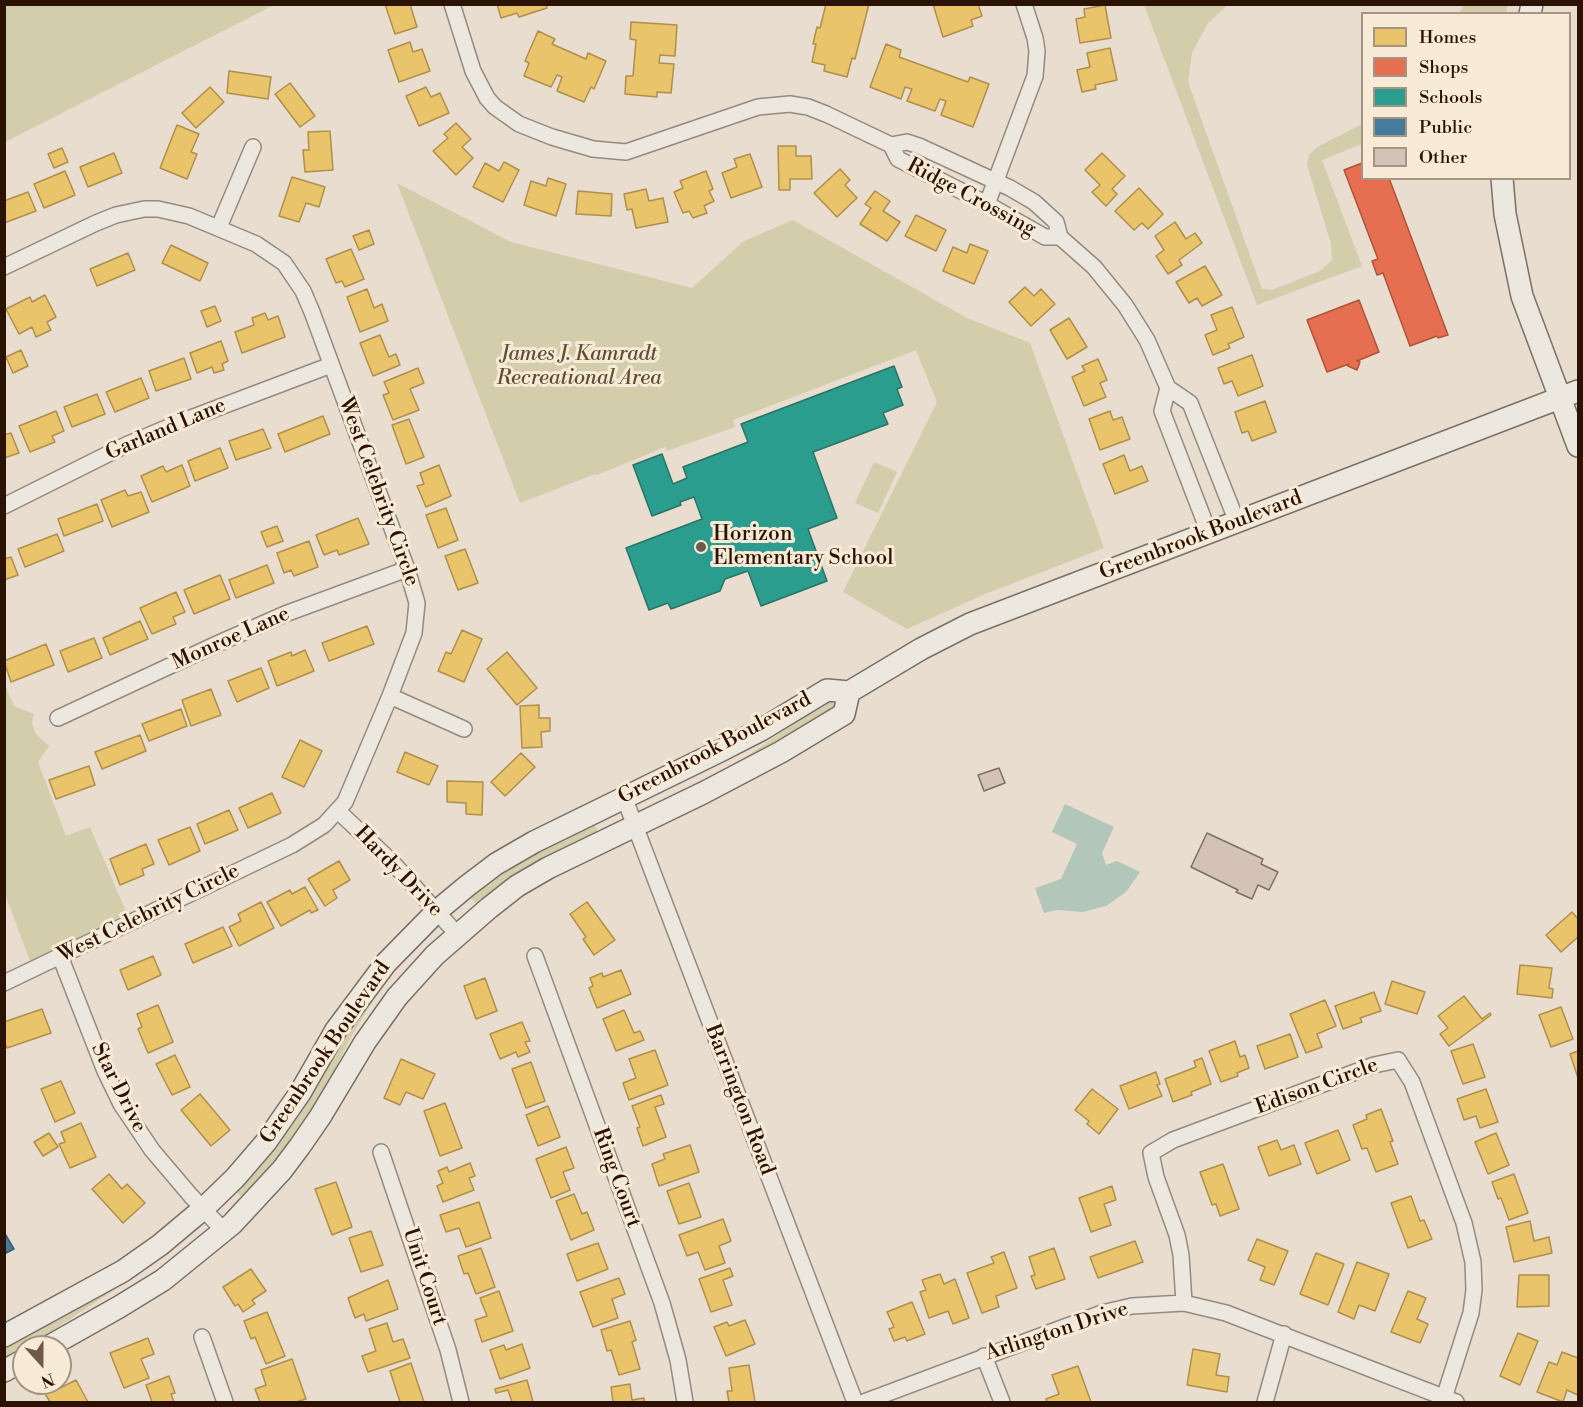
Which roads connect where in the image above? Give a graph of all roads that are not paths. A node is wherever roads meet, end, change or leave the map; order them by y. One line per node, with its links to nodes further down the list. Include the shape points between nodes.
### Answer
1 (452, 4): 3 (street, Ridge Crossing, via 473,71 487,98 519,124 552,137 593,149 626,152 758,107 790,104 808,107)
2 (1024, 4): 6 (street, via 1037,51 1035,76)
3 (891, 145): 6 (street, Ridge Crossing, via 907,142); 7 (street, Ridge Crossing, via 898,159)
4 (253, 147): 8 (street)
5 (1502, 180): 13 (main road, via 1520,287)
6 (996, 182): 7 (street); 9 (street, Ridge Crossing, via 1034,202 1056,222)
7 (987, 204): 9 (street, Ridge Crossing, via 1045,237)
8 (219, 228): 10 (street, West Celebrity Circle, via 174,212 130,211); 11 (street, West Celebrity Circle, via 256,244 294,275)
9 (1060, 237): 12 (street, Ridge Crossing, via 1094,267 1125,305 1147,340)
10 (4, 267)
11 (331, 365): 15 (street, Garland Lane, via 154,433); 18 (street, West Celebrity Circle)
12 (1168, 388): 16 (street, Ridge Crossing, via 1190,403); 17 (street, via 1162,411)
13 (1570, 395): 14 (main road); 16 (main road, Greenbrook Boulevard)
14 (1578, 446)
15 (4, 506)
16 (1237, 522): 17 (main road, Greenbrook Boulevard)
17 (1209, 533): 19 (main road, Greenbrook Boulevard, via 970,624)
18 (407, 569): 20 (street, West Celebrity Circle, via 417,603 414,633); 21 (street, Monroe Lane, via 266,623)
19 (849, 692): 23 (main road, Greenbrook Boulevard, via 827,690 751,735); 25 (main road, Greenbrook Boulevard, via 844,714 745,772)
20 (390, 696): 22 (street); 24 (street, West Celebrity Circle, via 350,792)
21 (58, 718)
22 (464, 729)
23 (624, 796): 25 (street, Barrington Road); 26 (main road, Greenbrook Boulevard, via 505,859)
24 (338, 811): 26 (street, Hardy Drive); 28 (street, West Celebrity Circle, via 292,845)
25 (635, 826): 27 (main road, Greenbrook Boulevard, via 517,886); 44 (street, Barrington Road)
26 (437, 911): 27 (street, Hardy Drive); 32 (main road, Greenbrook Boulevard, via 368,986 266,1142)
27 (458, 934): 33 (main road, Greenbrook Boulevard, via 397,997 300,1146)
28 (60, 956): 30 (street, West Celebrity Circle); 32 (street, Star Drive, via 121,1104 152,1150)
29 (535, 956): 43 (street, Ring Court, via 662,1303)
30 (4, 983)
31 (381, 1152): 42 (street, Unit Court, via 448,1350)
32 (203, 1209): 33 (street, Star Drive); 37 (main road, Greenbrook Boulevard, via 123,1270)
33 (224, 1231): 36 (main road, Greenbrook Boulevard, via 148,1290)
34 (1184, 1303): 35 (street, Arlington Drive, via 1226,1312); 39 (street, Arlington Drive, via 1132,1306 1102,1313); 40 (street, Edison Circle, via 1177,1235 1151,1154 1173,1140 1374,1065 1398,1060 1412,1082 1464,1223 1473,1262 1470,1319)
35 (1284, 1334): 40 (street, Arlington Drive); 47 (street)
36 (69, 1335)
37 (4, 1336)
38 (202, 1337): 41 (street)
39 (984, 1356): 45 (street, Arlington Drive); 46 (street)
40 (1450, 1400)
41 (225, 1402)
42 (461, 1402)
43 (685, 1402)
44 (855, 1402)
45 (864, 1402)
46 (1002, 1402)
47 (1265, 1402)

